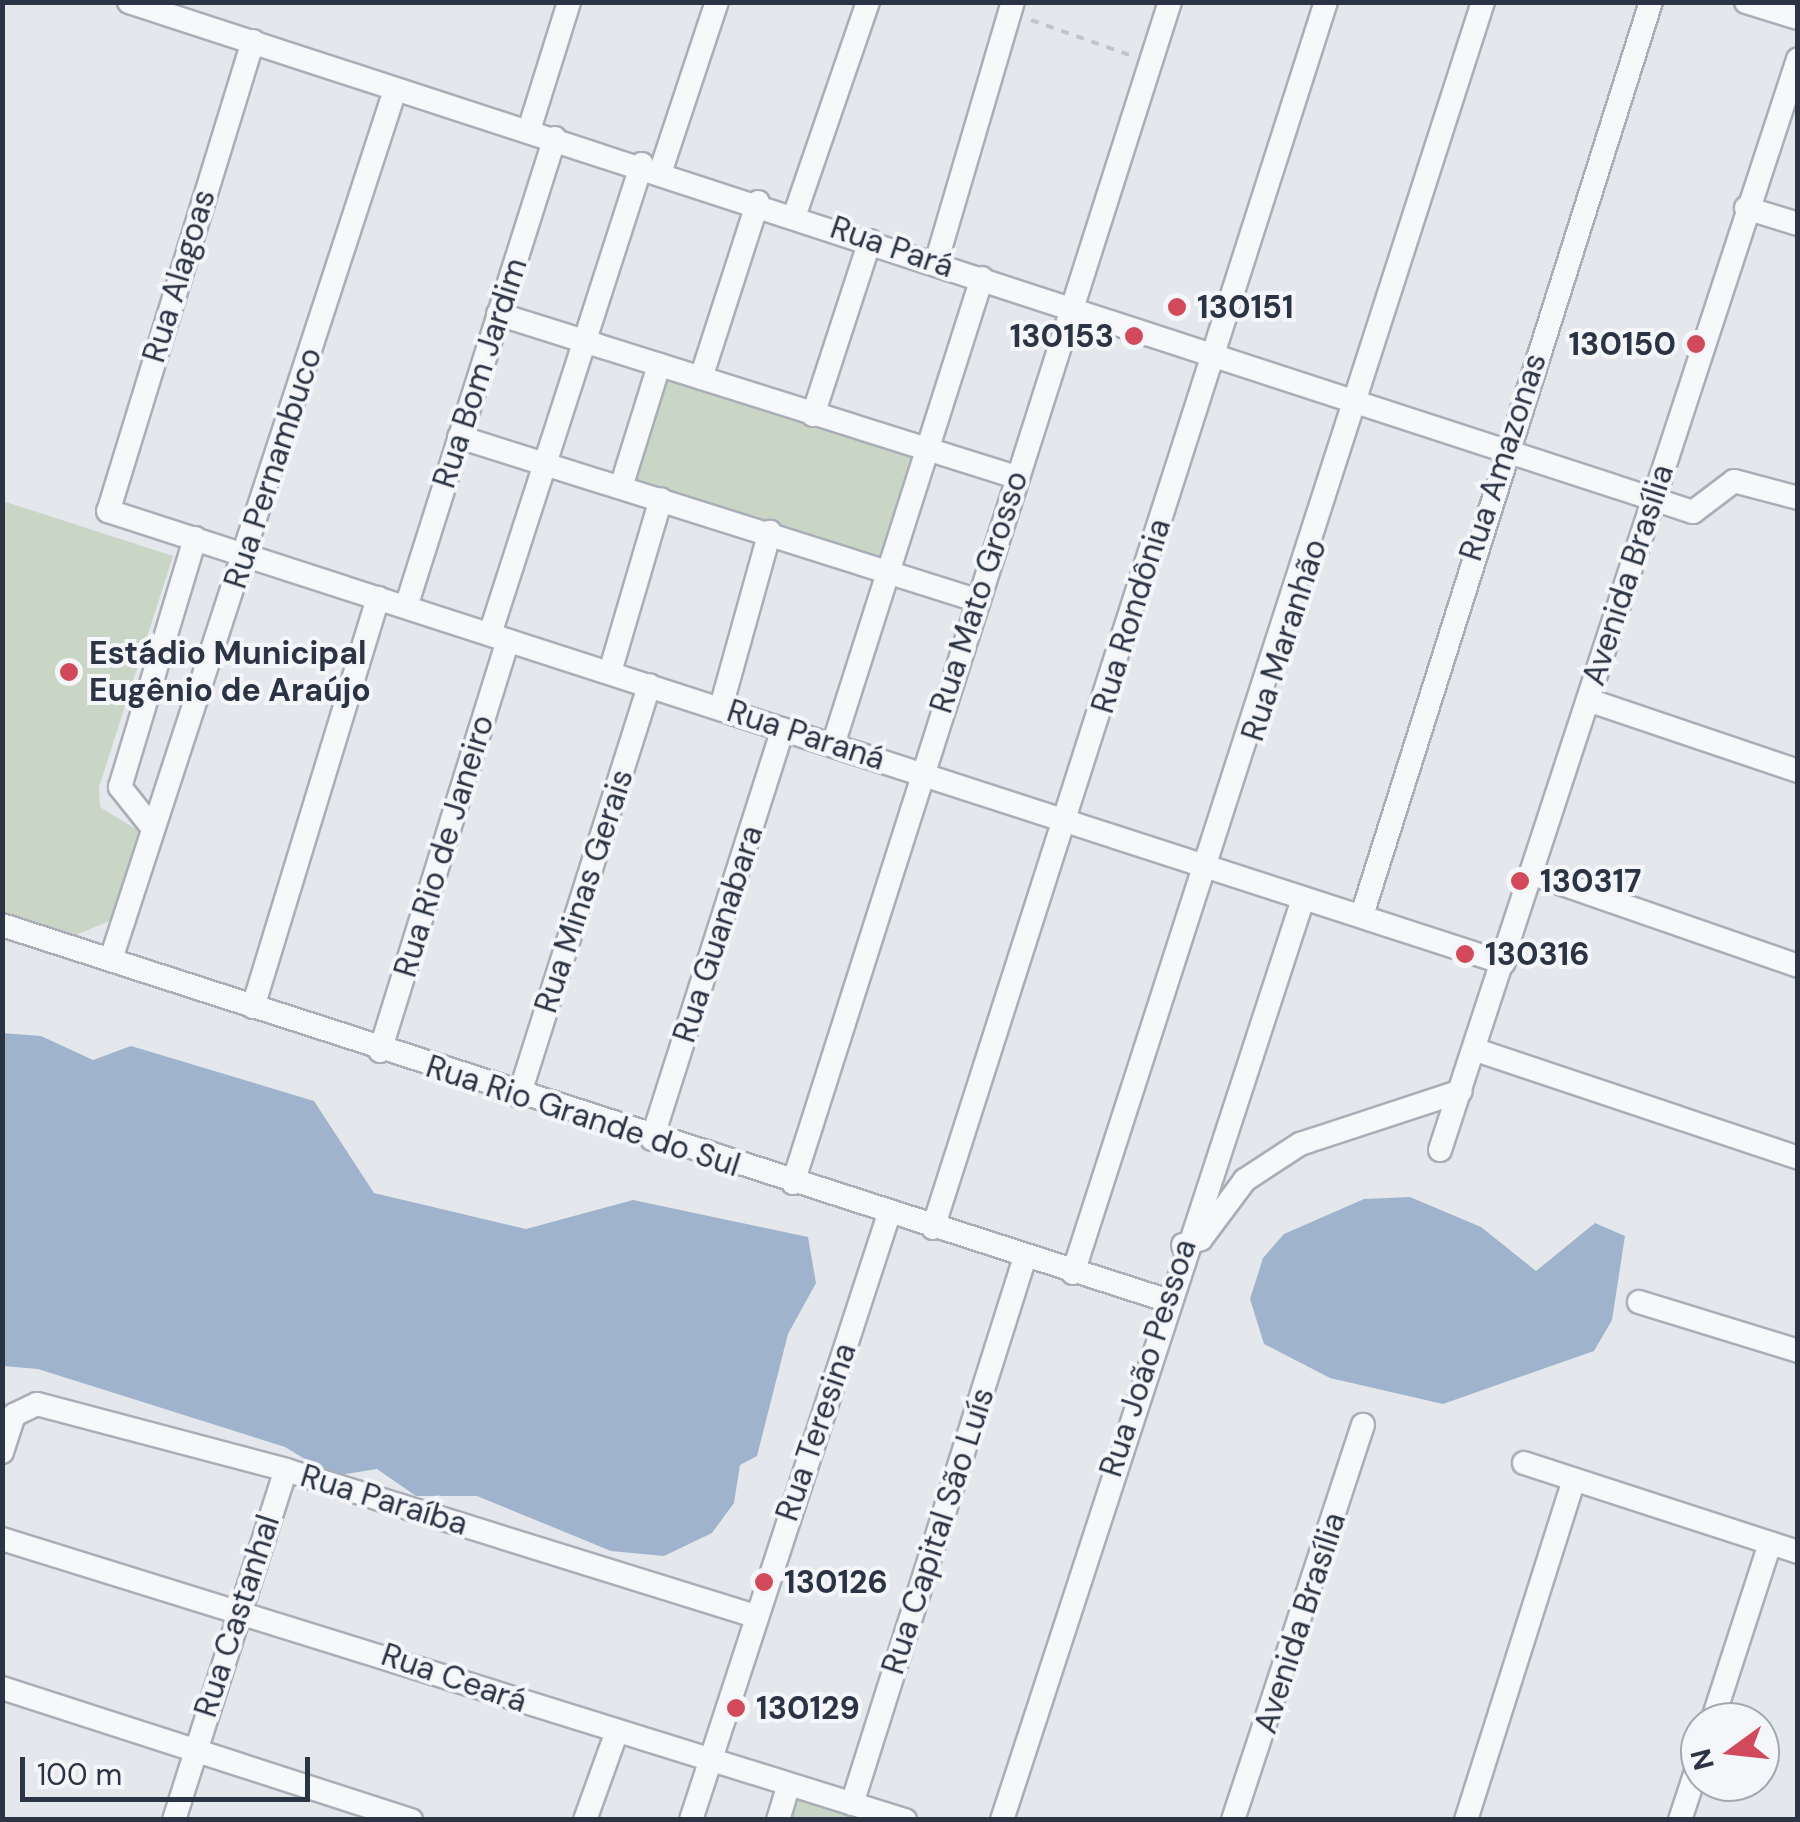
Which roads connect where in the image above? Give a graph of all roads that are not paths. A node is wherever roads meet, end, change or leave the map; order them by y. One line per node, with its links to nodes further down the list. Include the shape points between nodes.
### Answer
1 (129, 2): 12 (street, Rua Pará)
2 (569, 2): 15 (street)
3 (717, 2): 17 (street, Rua Rio de Janeiro)
4 (868, 2): 20 (street)
5 (1170, 2): 25 (street, Rua Mato Grosso)
6 (1326, 2): 28 (street, Rua Rondônia)
7 (1483, 2): 31 (street, Rua Maranhão)
8 (1651, 2): 34 (street, Rua Amazonas)
9 (1746, 2): 11 (street)
10 (1012, 8): 23 (street)
11 (1798, 18)
12 (252, 41): 14 (street, Rua Pará); 42 (street, Rua Alagoas)
13 (1798, 59): 19 (street, Avenida Brasília)
14 (395, 90): 15 (street, Rua Pará); 45 (street, Rua Pernambuco)
15 (529, 130): 16 (street, Rua Pará)
16 (556, 138): 17 (street, Rua Pará); 26 (street, Rua Bom Jardim)
17 (652, 167): 18 (street, Rua Pará); 27 (street, Rua Rio de Janeiro)
18 (758, 202): 20 (street, Rua Pará); 30 (street)
19 (1746, 208): 21 (street); 39 (street, Avenida Brasília)
20 (795, 214): 22 (street, Rua Pará)
21 (1798, 224)
22 (870, 241): 23 (street, Rua Pará); 32 (street)
23 (936, 263): 24 (street, Rua Pará)
24 (982, 278): 25 (street, Rua Pará); 35 (street)
25 (1077, 308): 28 (street, Rua Pará); 37 (street, Rua Mato Grosso)
26 (498, 314): 27 (street); 33 (street, Rua Bom Jardim)
27 (586, 340): 29 (street); 36 (street, Rua Rio de Janeiro)
28 (1211, 351): 31 (street, Rua Pará); 59 (street, Rua Rondônia)
29 (659, 366): 30 (street); 38 (street)
30 (701, 378): 32 (street)
31 (1362, 398): 34 (street, Rua Pará); 61 (street, Rua Maranhão)
32 (813, 415): 35 (street)
33 (458, 437): 36 (street); 49 (street, Rua Bom Jardim)
34 (1506, 446): 39 (street, Rua Pará); 64 (street, Rua Amazonas)
35 (931, 449): 37 (street); 46 (street)
36 (545, 463): 38 (street); 50 (street, Rua Rio de Janeiro)
37 (1016, 477): 48 (street, Rua Mato Grosso)
38 (622, 484): 40 (street)
39 (1653, 497): 41 (street, Rua Pará, via 1699,511 1734,480); 53 (street, Avenida Brasília)
40 (661, 498): 43 (street); 51 (street)
41 (1798, 498)
42 (107, 510): 44 (street, Rua Paraná)
43 (770, 532): 46 (street); 54 (street)
44 (194, 538): 45 (street, Rua Paraná); 60 (street, via 120,786)
45 (246, 554): 47 (street, Rua Paraná); 60 (street, Rua Pernambuco)
46 (885, 570): 48 (street); 56 (street)
47 (378, 598): 49 (street, Rua Paraná); 69 (street)
48 (976, 600): 58 (street, Rua Mato Grosso)
49 (406, 608): 50 (street, Rua Paraná)
50 (500, 637): 51 (street, Rua Paraná); 71 (street, Rua Rio de Janeiro)
51 (610, 672): 52 (street, Rua Paraná)
52 (649, 685): 54 (street, Rua Paraná); 73 (street, Rua Minas Gerais)
53 (1588, 700): 57 (street); 62 (street, Avenida Brasília)
54 (720, 708): 55 (street, Rua Paraná)
55 (784, 729): 56 (street, Rua Paraná); 74 (street, Rua Guanabara)
56 (833, 745): 58 (street, Rua Paraná)
57 (1798, 770)
58 (921, 773): 59 (street, Rua Paraná); 77 (street, Rua Mato Grosso)
59 (1070, 819): 61 (street, Rua Paraná); 79 (street, Rua Rondônia)
60 (151, 826): 66 (street, Rua Pernambuco)
61 (1210, 868): 63 (street, Rua Paraná); 82 (street, Rua Maranhão)
62 (1533, 874): 67 (street, Avenida Brasília); 68 (street)
63 (1303, 898): 64 (street, Rua Paraná); 80 (street, Rua João Pessoa)
64 (1362, 914): 67 (street, Rua Paraná)
65 (2, 926): 66 (street, Rua Rio Grande do Sul)
66 (111, 959): 69 (street, Rua Rio Grande do Sul)
67 (1504, 963): 70 (street, Avenida Brasília)
68 (1798, 966)
69 (254, 1007): 71 (street, Rua Rio Grande do Sul)
70 (1476, 1050): 72 (street, Avenida Brasília); 76 (street)
71 (380, 1052): 73 (street, Rua Rio Grande do Sul)
72 (1461, 1091): 75 (street, Avenida Brasília); 80 (street, via 1300,1144 1246,1180 1201,1240)
73 (519, 1096): 74 (street, Rua Rio Grande do Sul)
74 (652, 1139): 77 (street, Rua Rio Grande do Sul)
75 (1440, 1150)
76 (1798, 1158)
77 (792, 1184): 78 (street, Rua Rio Grande do Sul)
78 (888, 1216): 79 (street, Rua Rio Grande do Sul); 95 (street, Rua Teresina)
79 (933, 1228): 81 (street, Rua Rio Grande do Sul)
80 (1183, 1245): 83 (street, Rua João Pessoa)
81 (1025, 1257): 82 (street, Rua Rio Grande do Sul); 102 (street, Rua Capital São Luís)
82 (1073, 1273): 83 (street, Rua Rio Grande do Sul)
83 (1166, 1300): 109 (street, Rua João Pessoa)
84 (1638, 1302): 85 (street)
85 (1798, 1351)
86 (1363, 1425): 110 (street, Avenida Brasília)
87 (2, 1452): 89 (street, Rua Paraíba, via 14,1415 37,1404)
88 (1524, 1463): 90 (street)
89 (286, 1470): 94 (street, Rua Castanhal); 95 (street, Rua Paraíba)
90 (1574, 1480): 92 (street); 111 (street)
91 (2, 1539): 94 (street, Rua Ceará)
92 (1770, 1543): 93 (street); 97 (street)
93 (1798, 1552)
94 (236, 1606): 98 (street, Rua Ceará); 99 (street, Rua Castanhal)
95 (754, 1616): 100 (street, Rua Teresina)
96 (2, 1688): 99 (street)
97 (1718, 1702)
98 (616, 1734): 100 (street, Rua Ceará); 106 (street)
99 (196, 1747): 104 (street, Rua Castanhal); 105 (street)
100 (709, 1762): 101 (street, Rua Ceará); 107 (street, Rua Teresina)
101 (789, 1785): 102 (street, Rua Ceará); 108 (street)
102 (852, 1804): 103 (street, Rua Ceará)
103 (889, 1817)
104 (174, 1820)
105 (412, 1820)
106 (585, 1820)
107 (691, 1820)
108 (778, 1820)
109 (1002, 1820)
110 (1233, 1820)
111 (1466, 1820)

